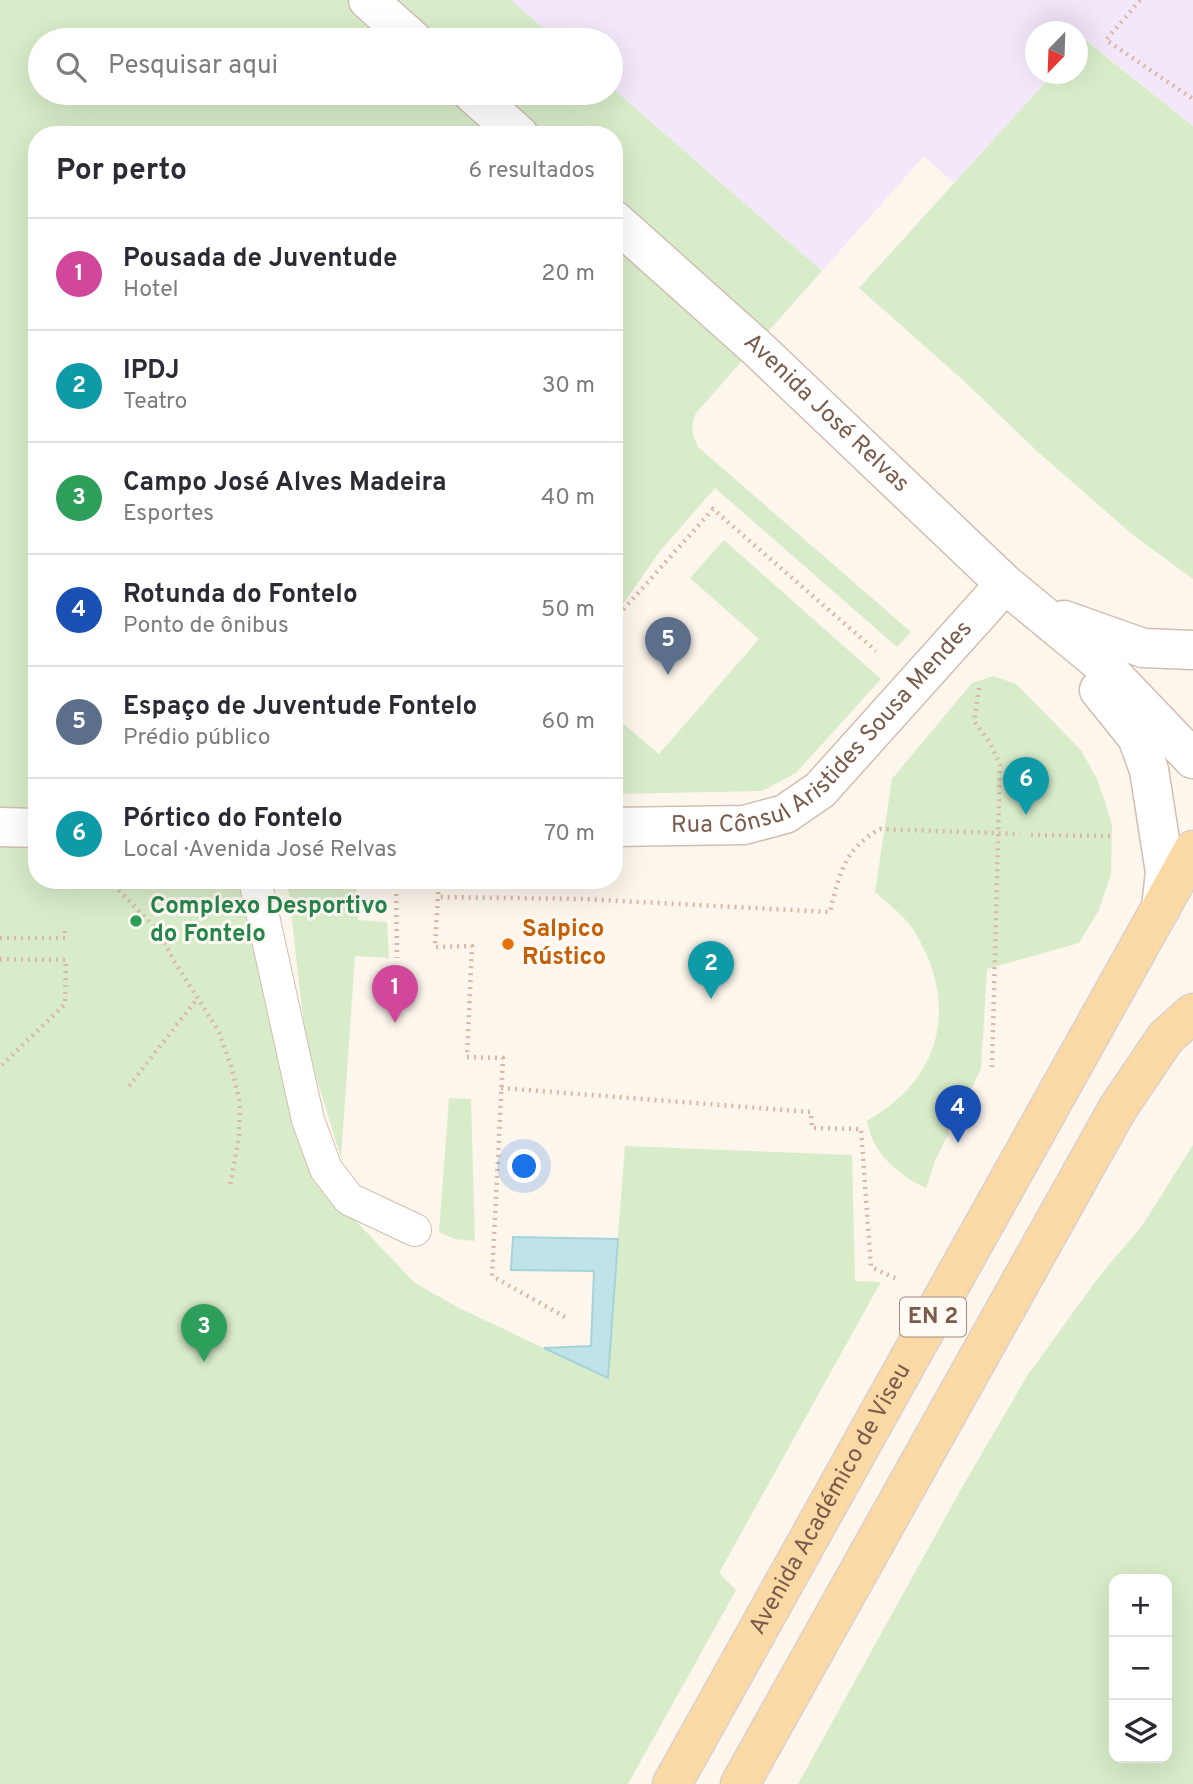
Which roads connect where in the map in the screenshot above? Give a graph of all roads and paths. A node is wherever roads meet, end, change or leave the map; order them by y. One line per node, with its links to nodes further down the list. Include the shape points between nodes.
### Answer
1 (368, 0): 3 (street)
2 (1140, 0): 4 (path, via 1106,40)
3 (400, 28)
4 (1193, 99)
5 (485, 105): 6 (street)
6 (509, 126)
7 (623, 228): 8 (street, Avenida José Relvas)
8 (1005, 584): 9 (street, Avenida José Relvas); 11 (street, Rua Cônsul Aristides Sousa Mendes)
9 (1034, 609): 12 (street, Avenida José Relvas, via 1143,648); 14 (street, Avenida José Relvas, via 1102,664); 21 (street, Avenida José Relvas, via 1136,737)
10 (623, 610): 13 (path, via 713,509)
11 (951, 644): 16 (street, Rua Cônsul Aristides Sousa Mendes, via 820,790 785,814 744,825); 18 (path, via 981,673 974,722 1000,765)
12 (1193, 650)
13 (880, 654)
14 (1193, 759)
15 (0, 827): 17 (street)
16 (623, 827)
17 (28, 828)
18 (999, 834): 19 (path); 26 (path, via 880,829 864,838 843,865 830,912 584,899); 34 (path)
19 (1020, 834)
20 (1031, 835): 21 (path)
21 (1177, 843): 41 (main road, Avenida Académico de Viseu / EN 2, via 1161,908)
22 (118, 889): 31 (path, via 160,933)
23 (257, 889): 38 (lane, via 308,1120 326,1169 349,1199)
24 (396, 889): 29 (path)
25 (438, 889): 26 (path)
26 (438, 897): 36 (path, via 435,947 472,946 467,1057 503,1058)
27 (65, 928): 28 (path, via 65,939)
28 (0, 937)
29 (397, 958)
30 (0, 959): 33 (path, via 66,960 65,1004)
31 (197, 999): 35 (path); 37 (path, via 218,1030 240,1103)
32 (1193, 1013): 42 (main road, EN 2, via 1166,1037 1118,1108)
33 (0, 1068)
34 (992, 1068)
35 (129, 1086)
36 (501, 1088): 39 (path, via 811,1112 812,1128 861,1129 871,1267); 40 (path, via 492,1276)
37 (230, 1186)
38 (415, 1230)
39 (904, 1282)
40 (565, 1317)
41 (672, 1784)
42 (740, 1784)

